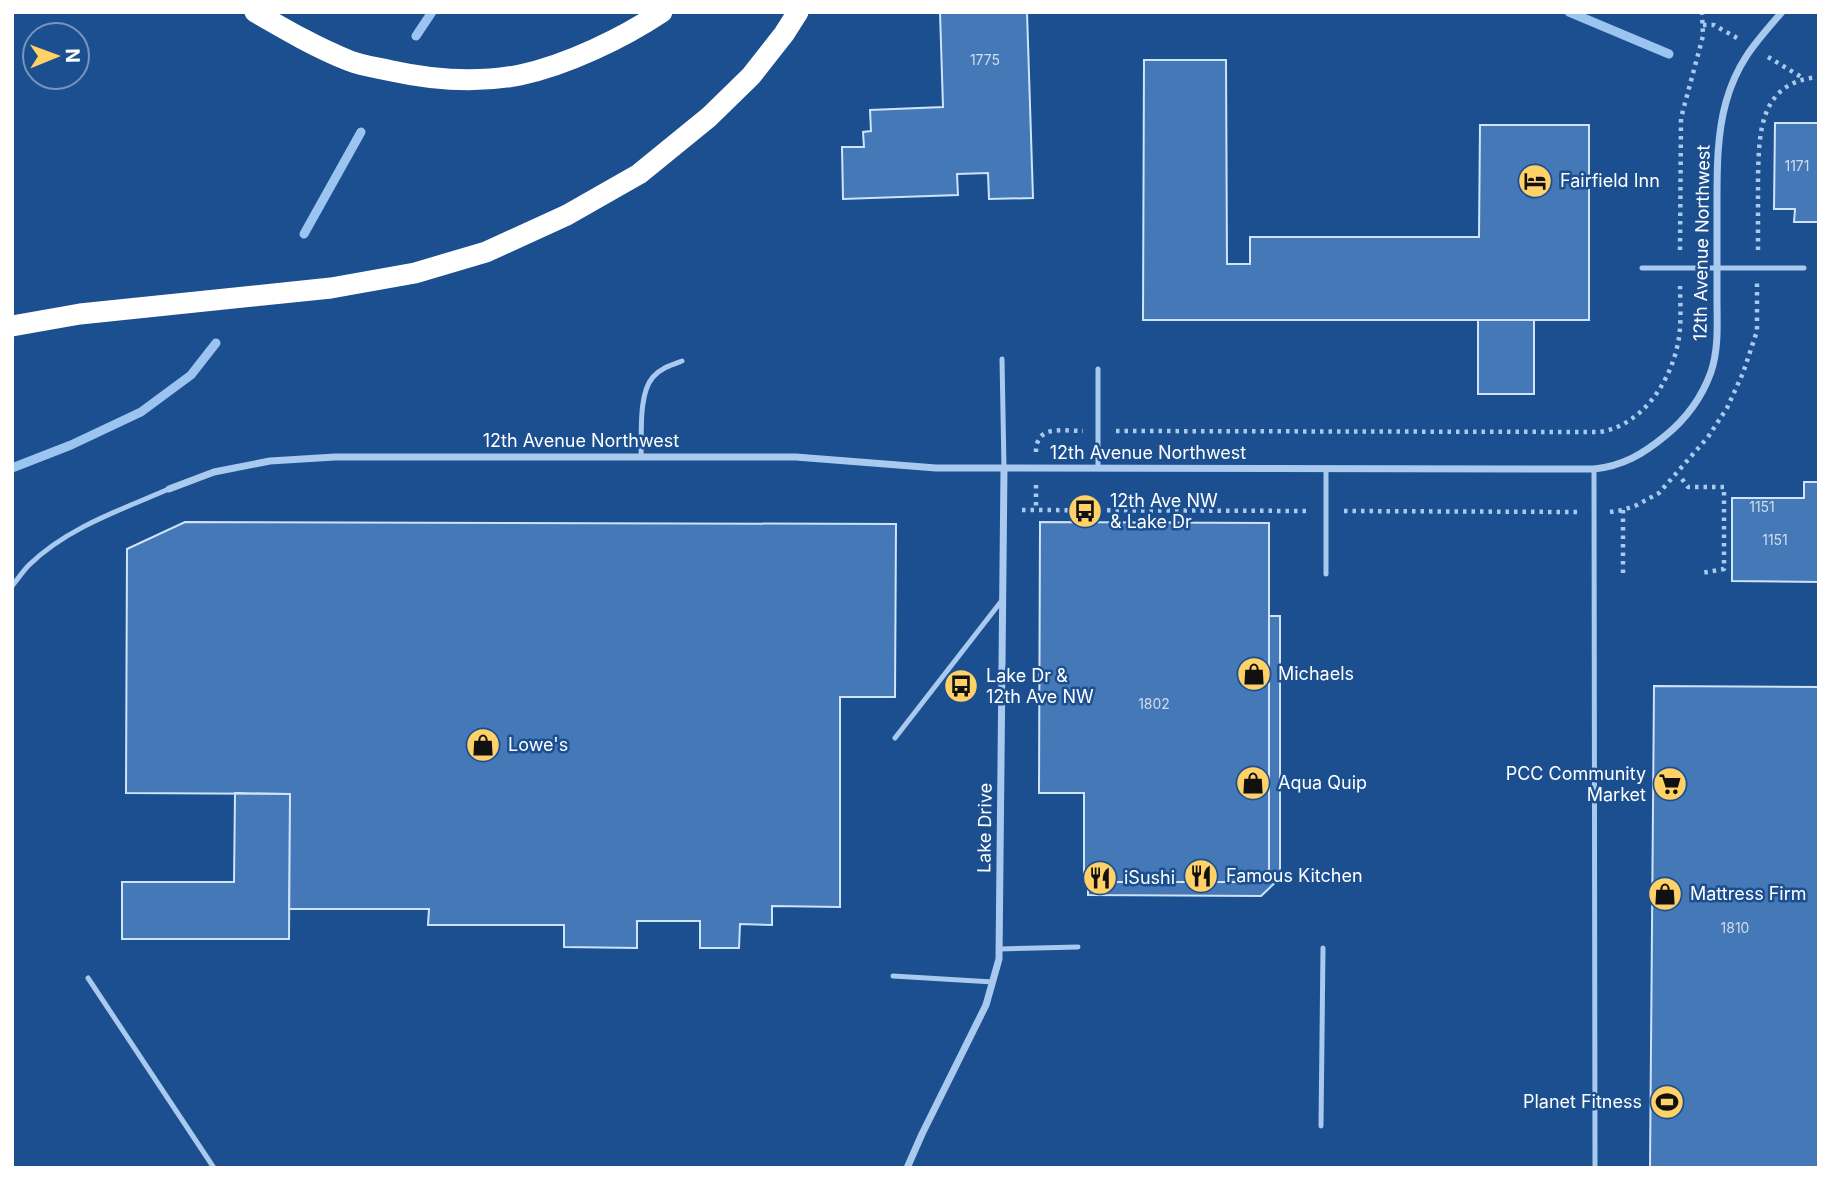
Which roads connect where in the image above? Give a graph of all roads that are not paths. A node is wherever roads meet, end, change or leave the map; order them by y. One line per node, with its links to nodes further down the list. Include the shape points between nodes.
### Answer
1 (255, 12): 2 (highway, via 353,62 417,76 471,79 520,75 570,59 634,31)
2 (662, 12)
3 (799, 12): 8 (highway, via 751,76 639,174 567,215 486,252 415,273 331,288 80,314)
4 (1782, 12): 6 (street, 12th Avenue Northwest, via 1736,72 1725,103 1717,170)
5 (1642, 268): 6 (lane)
6 (1717, 268): 7 (lane); 16 (street, 12th Avenue Northwest, via 1716,350 1700,397 1673,429 1642,453)
7 (1804, 268)
8 (12, 326)
9 (1002, 359): 13 (lane)
10 (682, 361): 12 (lane, via 652,378 645,395)
11 (1098, 369): 14 (lane)
12 (641, 457): 13 (street, 12th Avenue Northwest, via 796,457 936,468); 17 (street, 12th Avenue Northwest, via 270,461 214,472)
13 (1004, 468): 14 (street, 12th Avenue Northwest); 20 (street, Lake Drive)
14 (1098, 468): 15 (street, 12th Avenue Northwest)
15 (1326, 469): 16 (street, 12th Avenue Northwest); 18 (lane)
16 (1594, 469): 31 (lane)
17 (169, 489): 19 (lane, via 72,532 48,548)
18 (1326, 574)
19 (12, 586)
20 (1003, 599): 21 (lane); 24 (street, Lake Drive)
21 (895, 738)
22 (1078, 947): 24 (lane)
23 (1323, 948): 28 (lane)
24 (999, 949): 27 (street, Lake Drive)
25 (893, 976): 27 (lane)
26 (88, 978): 29 (lane)
27 (993, 982): 30 (street, Lake Drive)
28 (1321, 1126)
29 (214, 1168)
30 (908, 1168)
31 (1595, 1168)

